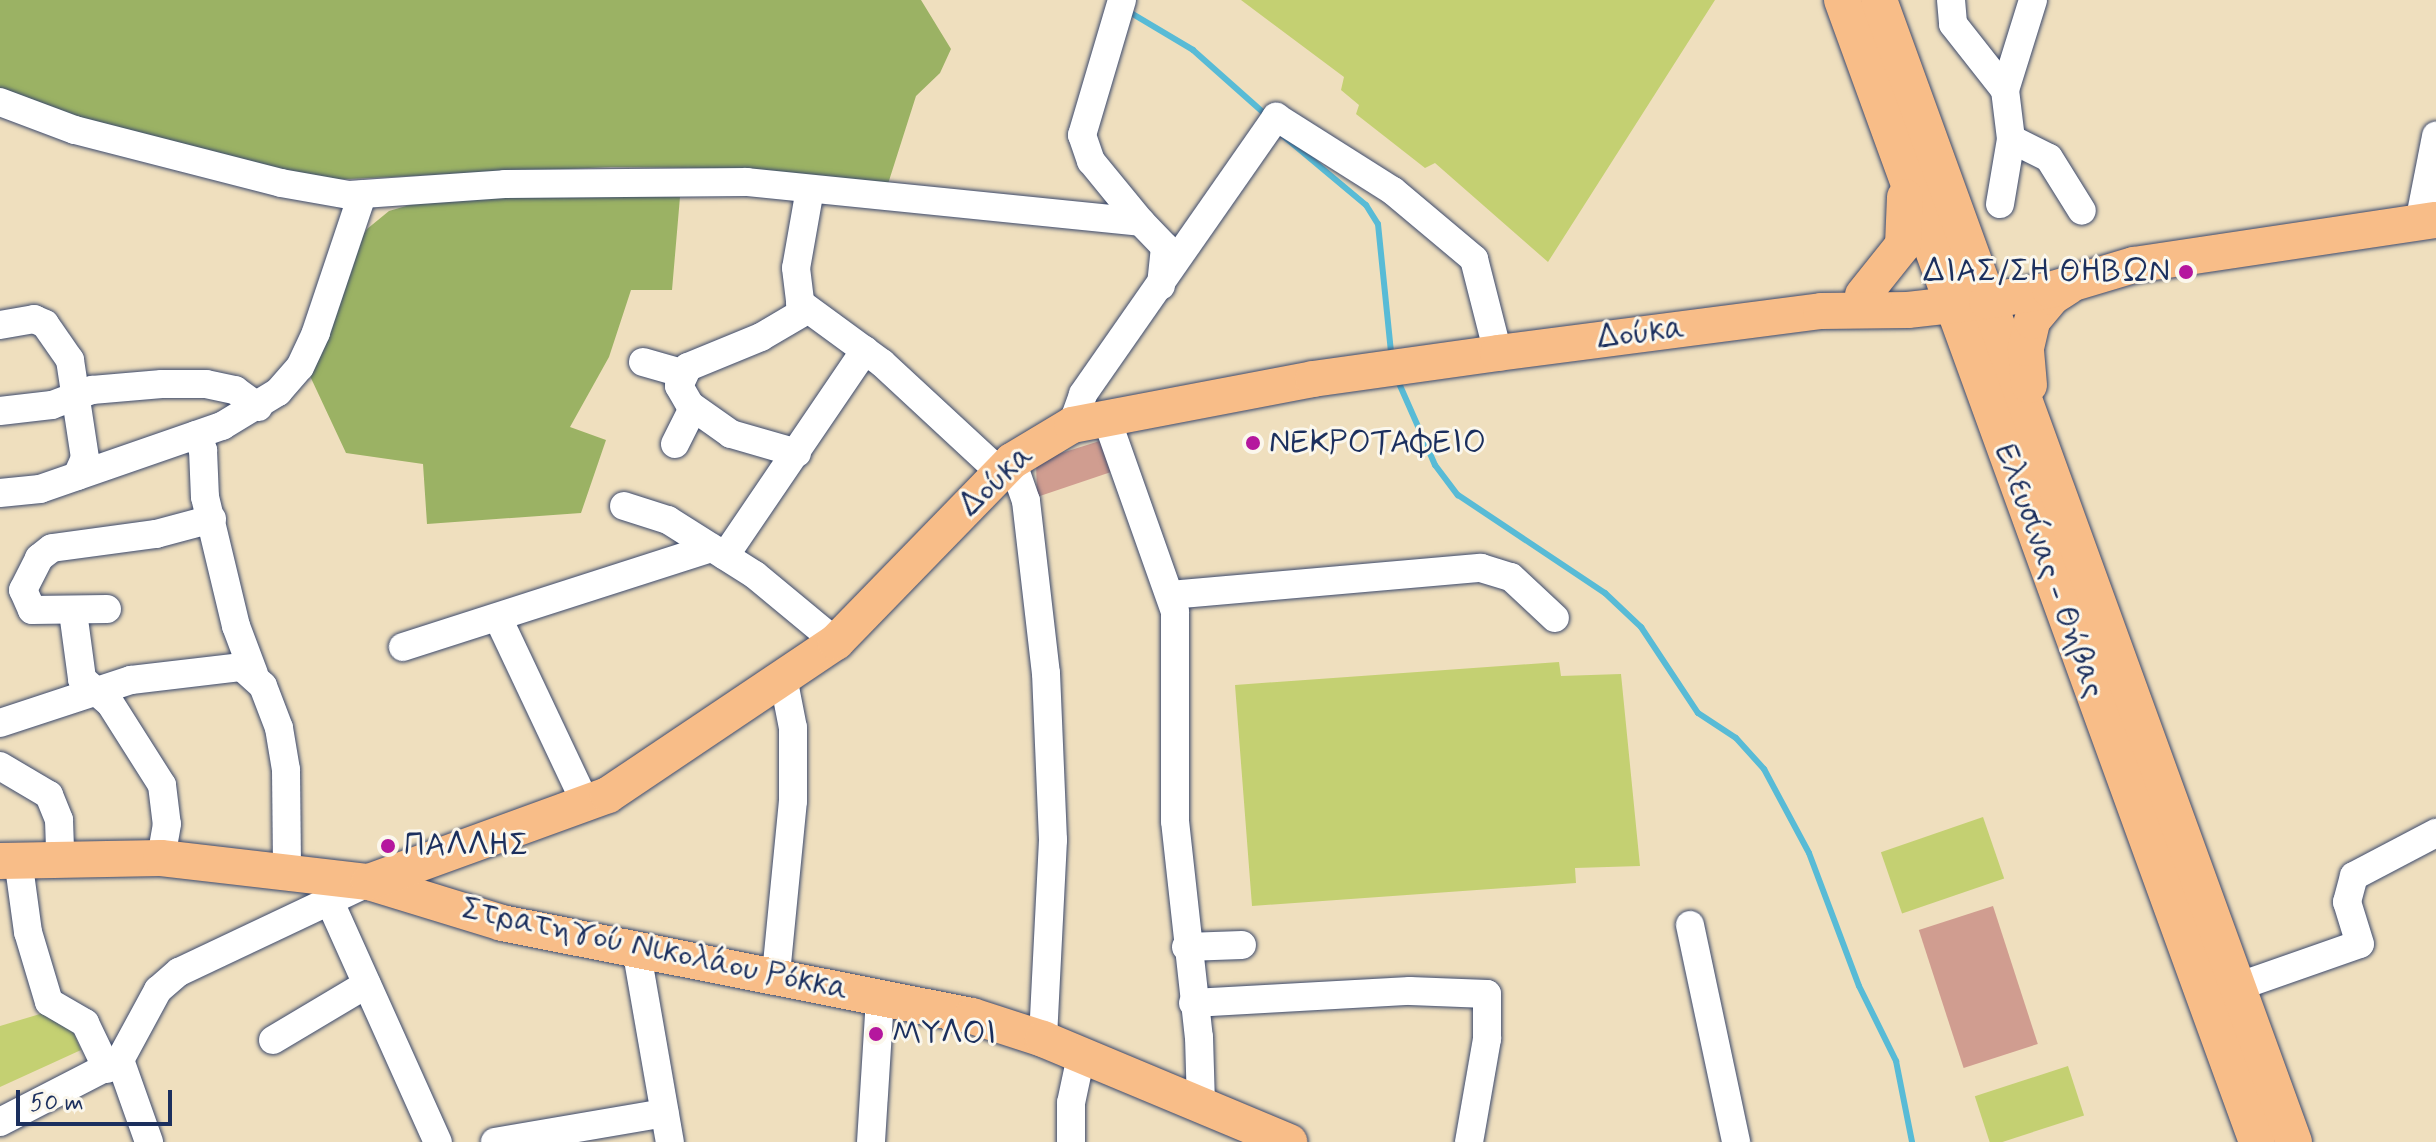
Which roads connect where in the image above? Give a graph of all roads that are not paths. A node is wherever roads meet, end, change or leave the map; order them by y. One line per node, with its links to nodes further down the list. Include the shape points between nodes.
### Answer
1 (1122, 0): 16 (street, via 1082,135 1091,161)
2 (1842, 0): 10 (main road, Ελευσίνας - Θήβας)
3 (1879, 0): 20 (main road, Ελευσίνας - Θήβας)
4 (1951, 0): 6 (street, via 1953,24)
5 (2033, 0): 6 (street)
6 (2005, 90): 9 (street)
7 (0, 102): 12 (street, via 118,141 315,191)
8 (2436, 136): 15 (street)
9 (2011, 139): 13 (street); 14 (street, via 2049,158)
10 (1896, 148): 21 (main road, Ελευσίνας - Θήβας); 22 (main road, via 1907,232 1899,256)
11 (810, 189): 12 (street, via 747,182 558,182); 16 (street); 23 (street, via 795,289)
12 (362, 195): 31 (street, via 300,367)
13 (2000, 204)
14 (2082, 211)
15 (2427, 221): 17 (main road)
16 (1141, 222): 19 (street, via 1165,247)
17 (2134, 265): 18 (main road); 20 (main road, via 2084,263)
18 (2072, 285): 20 (main road); 36 (main road, via 2040,309 2027,334)
19 (1161, 286): 27 (street, via 1276,117 1393,191 1474,259); 34 (street, via 1083,394)
20 (1983, 288): 21 (main road, Δούκα); 36 (main road, Ελευσίνας - Θήβας)
21 (1947, 293): 22 (main road, Δούκα); 24 (main road, Δούκα); 92 (main road, Ελευσίνας - Θήβας)
22 (1863, 295): 24 (main road, Δούκα)
23 (807, 310): 26 (street); 29 (street)
24 (1821, 311): 27 (main road, Δούκα)
25 (0, 325): 30 (street, via 34,319 45,324 70,360)
26 (865, 350): 38 (street); 39 (street)
27 (1498, 353): 34 (main road, Δούκα, via 1313,379)
28 (643, 362): 29 (street)
29 (682, 373): 32 (street, via 682,396)
30 (77, 396): 31 (street, via 125,385 206,384 235,390); 33 (street, via 52,405); 40 (street, via 85,458)
31 (258, 407): 35 (street)
32 (693, 408): 37 (street); 38 (street, via 731,434)
33 (0, 411)
34 (1089, 421): 39 (main road, Δούκα); 45 (street)
35 (196, 435): 40 (street); 43 (street, via 203,450)
36 (2037, 438): 72 (main road, Ελευσίνας - Θήβας)
37 (675, 444)
38 (797, 453): 44 (street)
39 (1007, 468): 51 (main road, Δούκα); 75 (street, via 1026,501 1046,673 1053,840)
40 (77, 476): 41 (street, via 40,489)
41 (0, 493)
42 (624, 506): 44 (street, via 668,520)
43 (212, 519): 46 (street, via 156,534 52,548); 53 (street, via 236,626)
44 (719, 552): 49 (street); 51 (street)
45 (1170, 595): 50 (street, via 1481,568 1511,577); 68 (street, via 1178,638 1172,746)
46 (12, 602): 48 (street, via 32,610)
47 (107, 609): 48 (street)
48 (73, 612): 55 (street, via 82,679)
49 (498, 618): 52 (street); 58 (street)
50 (1555, 618)
51 (836, 642): 54 (main road, Δούκα)
52 (403, 647)
53 (254, 674): 55 (street, via 242,667 187,670); 63 (street, via 276,715 283,746)
54 (783, 677): 58 (main road, Δούκα); 70 (street, via 793,728 793,801)
55 (96, 693): 56 (street); 61 (street, via 110,703 162,785 167,824)
56 (0, 723)
57 (0, 766): 60 (street, via 49,795 59,820)
58 (587, 806): 64 (main road, Δούκα)
59 (2436, 833): 72 (street, via 2354,876 2347,902 2360,944)
60 (60, 857): 61 (main road, Στρατηγού Νικολάου Ρόκκα); 62 (main road, Στρατηγού Νικολάου Ρόκκα)
61 (161, 858): 63 (main road, Στρατηγού Νικολάου Ρόκκα)
62 (9, 860): 78 (street, via 49,1002 85,1023)
63 (287, 874): 64 (main road, Στρατηγού Νικολάου Ρόκκα)
64 (369, 882): 65 (street); 69 (main road, Στρατηγού Νικολάου Ρόκκα, via 502,923)
65 (330, 902): 71 (street); 78 (street, via 167,980)
66 (1690, 925): 91 (street)
67 (1242, 945): 68 (street)
68 (1186, 947): 74 (street)
69 (636, 948): 70 (main road, Στρατηγού Νικολάου Ρόκκα); 79 (street)
70 (776, 974): 73 (main road, Στρατηγού Νικολάου Ρόκκα)
71 (367, 984): 76 (street); 84 (street)
72 (2237, 987): 93 (main road, Ελευσίνας - Θήβας)
73 (880, 997): 75 (main road, Στρατηγού Νικολάου Ρόκκα, via 972,1016); 87 (street)
74 (1193, 1003): 81 (street); 90 (street, via 1410,991 1487,994 1487,1039)
75 (1043, 1039): 77 (main road, Στρατηγού Νικολάου Ρόκκα)
76 (273, 1040)
77 (1081, 1056): 81 (main road, Στρατηγού Νικολάου Ρόκκα); 88 (street, via 1071,1103)
78 (113, 1065): 80 (street); 83 (street)
79 (665, 1113): 82 (street); 86 (street)
80 (0, 1122)
81 (1218, 1122): 89 (main road, Στρατηγού Νικολάου Ρόκκα)
82 (573, 1135): 85 (street)
83 (149, 1142)
84 (438, 1142)
85 (495, 1142)
86 (670, 1142)
87 (871, 1142)
88 (1071, 1142)
89 (1289, 1142)
90 (1469, 1142)
91 (1736, 1142)
92 (2257, 1142)
93 (2294, 1142)

